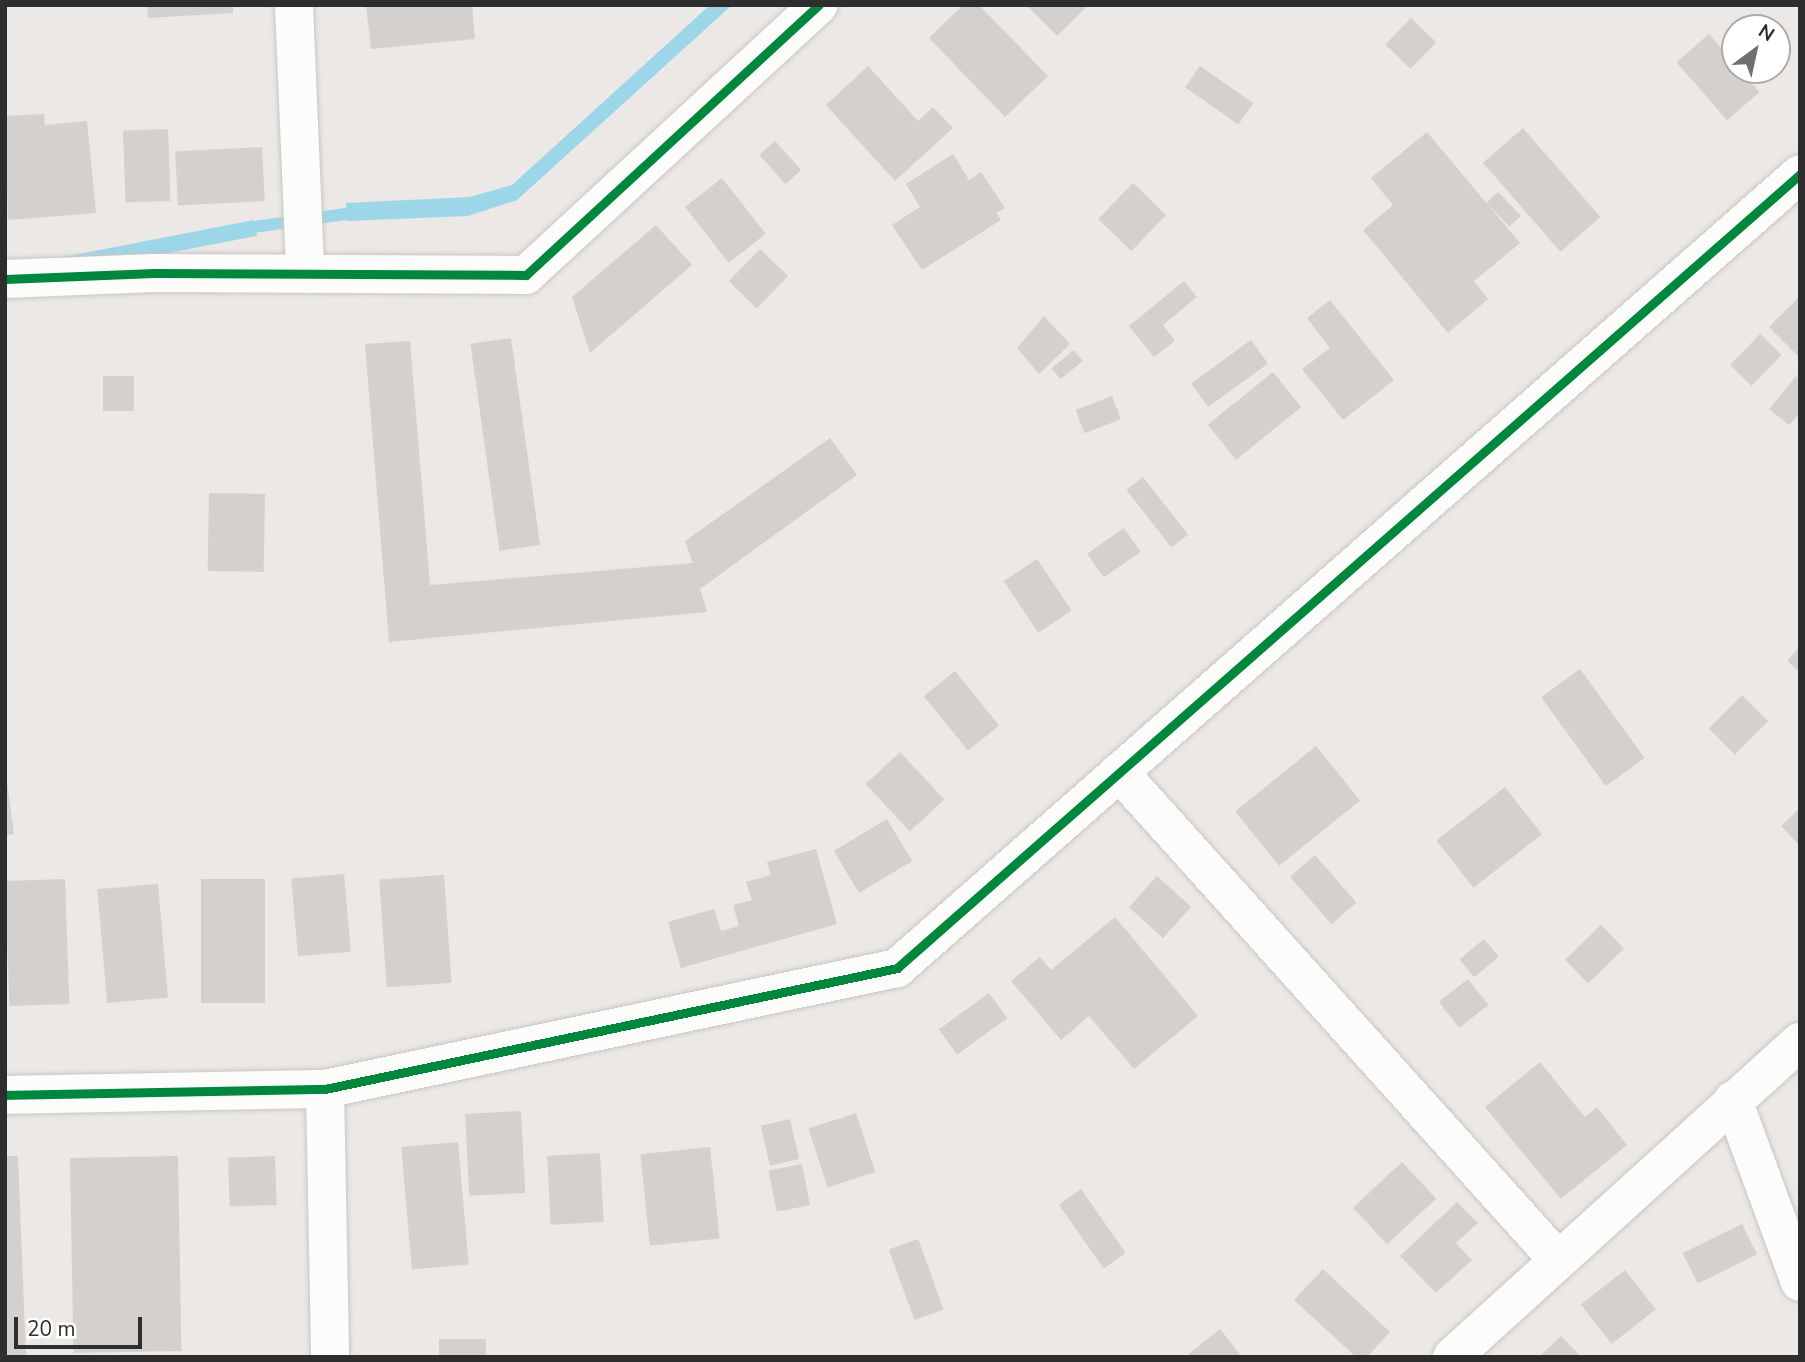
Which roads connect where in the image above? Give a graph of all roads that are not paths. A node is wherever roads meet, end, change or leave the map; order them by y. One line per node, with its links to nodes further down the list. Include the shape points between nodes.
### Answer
1 (294, 5): 4 (street)
2 (819, 5): 4 (street, via 526,275)
3 (1800, 174): 6 (street)
4 (305, 273): 5 (street)
5 (5, 279)
6 (1119, 772): 8 (street, via 897,968); 11 (street)
7 (1800, 1042): 10 (street)
8 (325, 1089): 9 (street); 13 (street)
9 (5, 1096)
10 (1733, 1100): 11 (street); 12 (street)
11 (1558, 1260): 14 (street)
12 (1800, 1282)
13 (330, 1357)
14 (1452, 1357)

